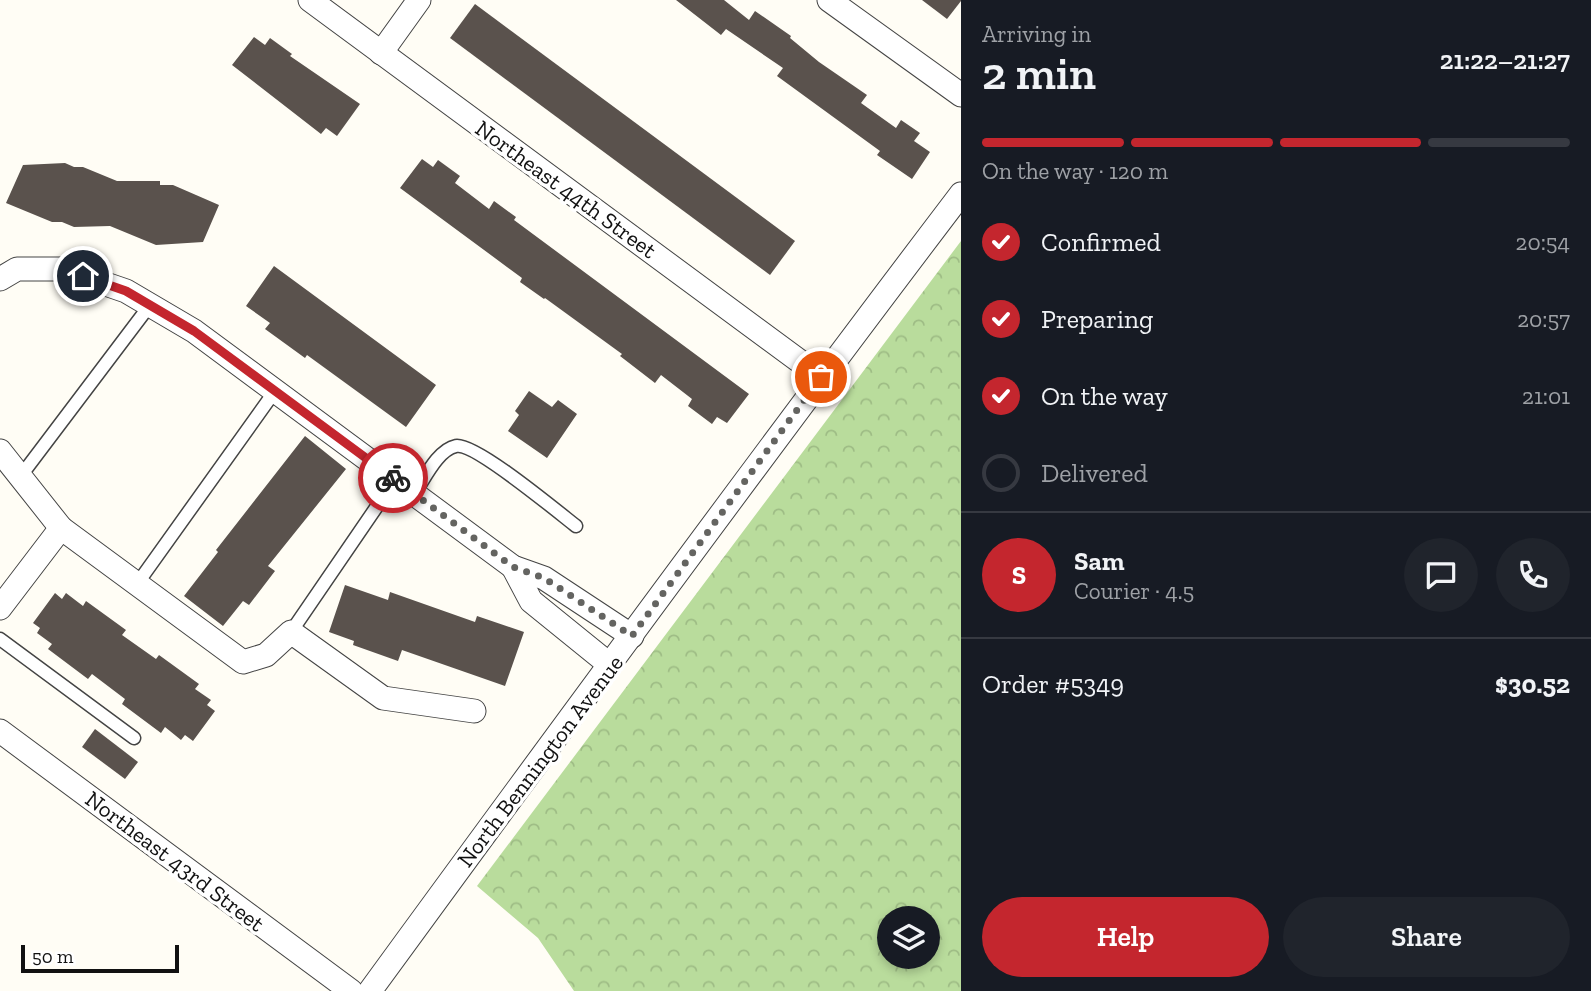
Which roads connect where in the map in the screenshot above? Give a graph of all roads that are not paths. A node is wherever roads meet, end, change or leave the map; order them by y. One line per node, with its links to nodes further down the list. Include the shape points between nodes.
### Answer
1 (310, 0): 4 (street, Northeast 44th Street)
2 (419, 0): 4 (street)
3 (829, 0): 5 (street)
4 (381, 53): 9 (street, Northeast 44th Street)
5 (961, 95)
6 (961, 194): 9 (street, North Bennington Avenue)
7 (0, 279): 8 (street, via 17,269 62,269 126,291)
8 (150, 305): 10 (street, via 194,331); 12 (lane)
9 (821, 377): 21 (street, North Bennington Avenue)
10 (275, 391): 13 (street); 18 (lane)
11 (0, 451): 12 (street)
12 (20, 477): 16 (street)
13 (395, 480): 14 (street); 20 (lane)
14 (414, 494): 15 (lane, via 444,452 465,446); 17 (street)
15 (576, 526)
16 (61, 528): 18 (street); 19 (street)
17 (513, 567): 21 (street, via 544,578); 23 (street, via 531,601)
18 (137, 584): 20 (street, via 243,662 266,655)
19 (0, 608)
20 (292, 632): 24 (street, via 383,698)
21 (632, 636): 23 (street, North Bennington Avenue)
22 (0, 639): 26 (lane)
23 (610, 666): 28 (street, North Bennington Avenue)
24 (474, 711)
25 (0, 731): 27 (street, Northeast 43rd Street)
26 (134, 738)
27 (351, 991)
28 (370, 991)

